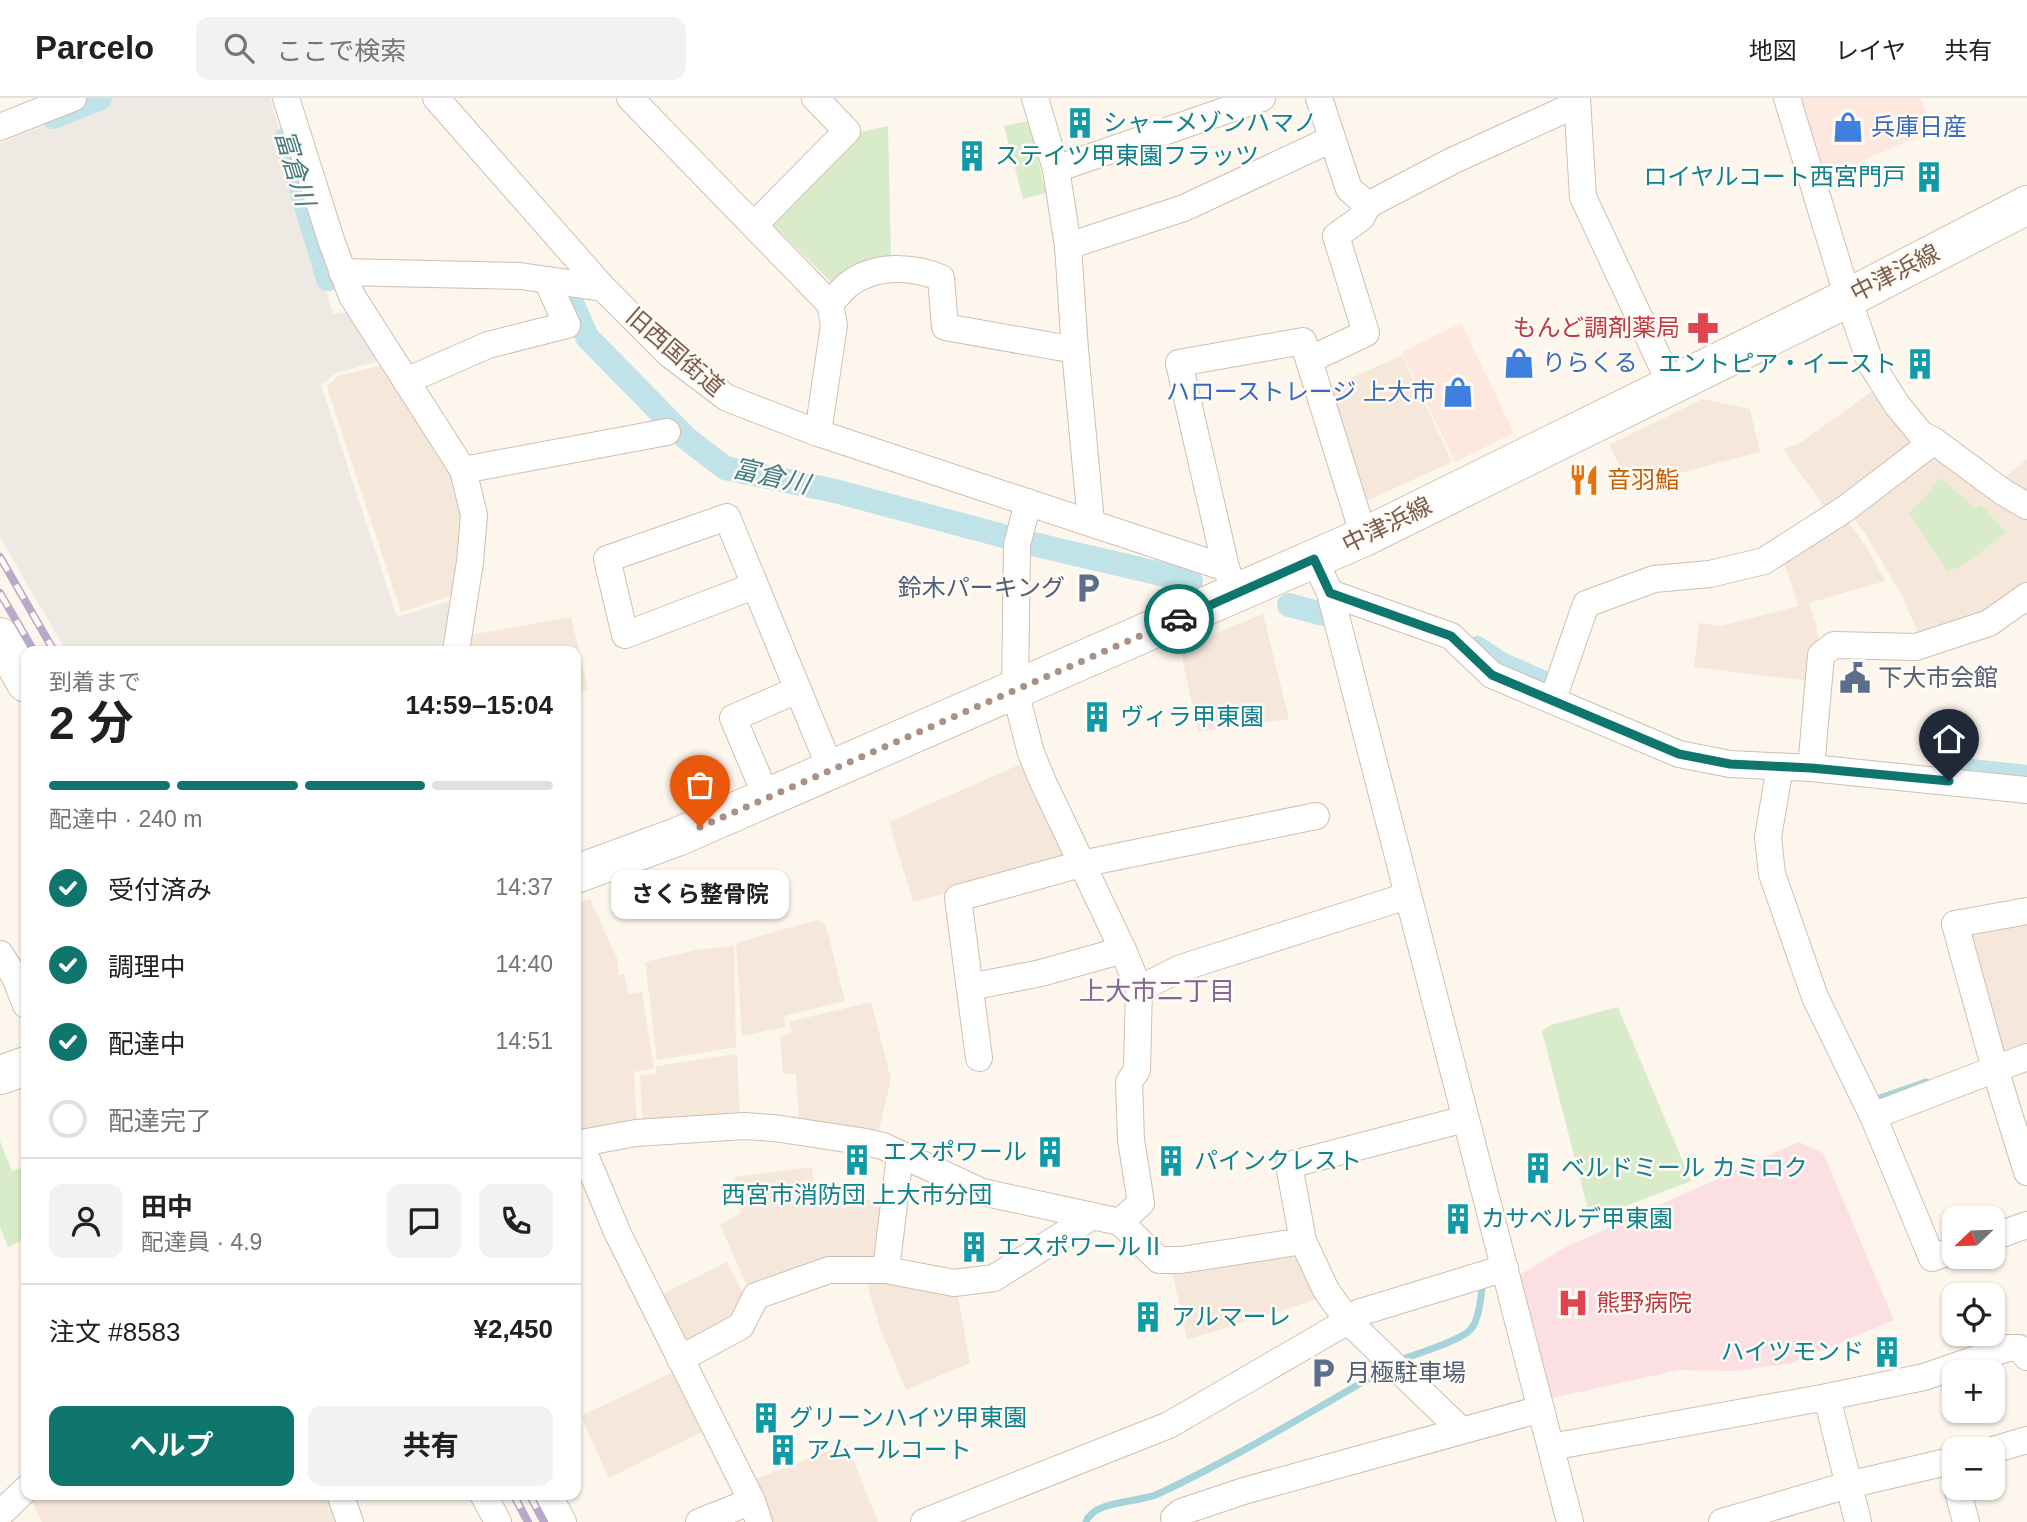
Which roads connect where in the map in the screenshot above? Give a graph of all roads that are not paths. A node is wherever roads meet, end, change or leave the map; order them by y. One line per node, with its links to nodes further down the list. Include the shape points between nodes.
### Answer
1 (73, 98): 11 (street)
2 (286, 98): 18 (street)
3 (436, 98): 20 (street)
4 (630, 98): 16 (street)
5 (815, 98): 16 (street, via 847,131)
6 (1035, 98): 13 (street)
7 (1262, 98): 13 (street)
8 (1319, 98): 12 (street)
9 (1787, 98): 21 (street)
10 (1577, 101): 14 (street); 26 (street, via 1583,197)
11 (0, 127)
12 (1332, 139): 14 (street, via 1349,189); 17 (street, via 1184,208)
13 (1056, 169): 17 (street)
14 (1368, 205): 24 (street, via 1361,218 1336,236 1366,333)
15 (2027, 205): 21 (street, 中津浜線)
16 (754, 225): 22 (street)
17 (1068, 246): 23 (street)
18 (342, 272): 19 (street, 旧西国街道); 25 (street, via 352,296)
19 (547, 280): 20 (street, 旧西国街道); 25 (street, via 567,325 488,345)
20 (603, 288): 28 (street, 旧西国街道, via 669,354 727,398)
21 (1847, 298): 26 (street, 中津浜線); 29 (street, via 1870,362 1897,405)
22 (830, 304): 23 (street, via 850,283 884,269 925,271 941,278 945,327); 28 (street, via 834,325)
23 (1074, 350): 33 (street)
24 (1309, 360): 34 (street); 36 (street, via 1303,341 1179,363)
25 (406, 381): 30 (street)
26 (1671, 385): 34 (street, 中津浜線)
27 (667, 432): 30 (street)
28 (818, 433): 31 (street, 旧西国街道)
29 (1934, 441): 32 (street); 44 (street, via 1845,509 1764,561 1710,574 1654,579 1586,604)
30 (463, 470): 40 (street, via 474,515)
31 (1028, 502): 33 (street, 旧西国街道); 43 (street, via 1017,545)
32 (2027, 506)
33 (1091, 522): 36 (street, 旧西国街道)
34 (1364, 537): 35 (street, 中津浜線)
35 (1322, 576): 36 (street, 中津浜線); 44 (street, via 1451,636 1492,675); 53 (street)
36 (1232, 581): 43 (street, 中津浜線)
37 (754, 586): 37 (street, via 625,635 607,559 727,517); 42 (street)
38 (2027, 596): 45 (street, via 1989,623 1916,647 1834,645 1821,655)
39 (0, 637): 41 (street)
40 (457, 646)
41 (21, 674)
42 (797, 690): 47 (street); 49 (street, via 733,718)
43 (1015, 691): 47 (street, 中津浜線); 51 (street, via 1031,753)
44 (1553, 699): 46 (street, via 1679,754 1730,764)
45 (1812, 761): 46 (street); 48 (street)
46 (1780, 766): 65 (street, via 1768,837 1772,874 1815,997)
47 (831, 770): 49 (street, 中津浜線)
48 (2027, 790)
49 (767, 798): 52 (street, 中津浜線)
50 (1317, 816): 51 (street)
51 (1081, 864): 55 (street); 57 (street, via 958,898)
52 (581, 872)
53 (1407, 896): 58 (street, via 1181,968); 66 (street)
54 (2027, 911): 63 (street, via 1955,924)
55 (1123, 950): 57 (street, via 1041,973); 58 (street)
56 (0, 954): 59 (street)
57 (970, 986): 61 (street)
58 (1139, 989): 72 (street, via 1136,1070 1129,1082 1131,1140 1141,1203)
59 (21, 992)
60 (2027, 1057): 63 (street)
61 (979, 1058)
62 (21, 1068): 64 (street)
63 (1995, 1069): 65 (street); 70 (street)
64 (0, 1075)
65 (1872, 1116): 76 (street, via 1932,1258)
66 (1465, 1119): 75 (street, via 1289,1165); 77 (street)
67 (581, 1142): 69 (street, via 636,1133 744,1126 860,1141)
68 (581, 1150): 81 (street)
69 (900, 1155): 71 (street, via 982,1192); 78 (street)
70 (2027, 1172)
71 (1091, 1217): 72 (street); 78 (street, via 994,1278 954,1283)
72 (1120, 1222): 75 (street, via 1159,1260)
73 (2027, 1225): 74 (street)
74 (2006, 1232)
75 (1303, 1241): 79 (street, via 1326,1290)
76 (1942, 1255)
77 (1505, 1268): 79 (street, via 1358,1313); 83 (street)
78 (886, 1270): 81 (street, via 829,1270 756,1296 741,1326)
79 (1348, 1321): 84 (street); 102 (street, via 1170,1425)
80 (2027, 1357): 82 (street, via 2020,1348 2008,1348 1924,1377)
81 (680, 1359): 95 (street)
82 (1827, 1397): 87 (street); 89 (street)
83 (1541, 1409): 84 (street); 87 (street)
84 (1461, 1430): 103 (street, via 1247,1490 1181,1512)
85 (2027, 1440): 86 (street)
86 (2005, 1446)
87 (1551, 1447): 104 (street)
88 (1942, 1469): 89 (street)
89 (1848, 1485): 97 (street); 105 (street)
90 (21, 1494): 96 (street)
91 (342, 1500): 98 (street)
92 (486, 1500): 99 (street)
93 (551, 1500): 100 (street)
94 (1960, 1500): 106 (street)
95 (756, 1511): 101 (street)
96 (0, 1513)
97 (1732, 1521)
98 (349, 1522)
99 (498, 1522)
100 (563, 1522)
101 (699, 1522)
102 (924, 1522)
103 (1175, 1522)
104 (1570, 1522)
105 (1858, 1522)
106 (1966, 1522)

